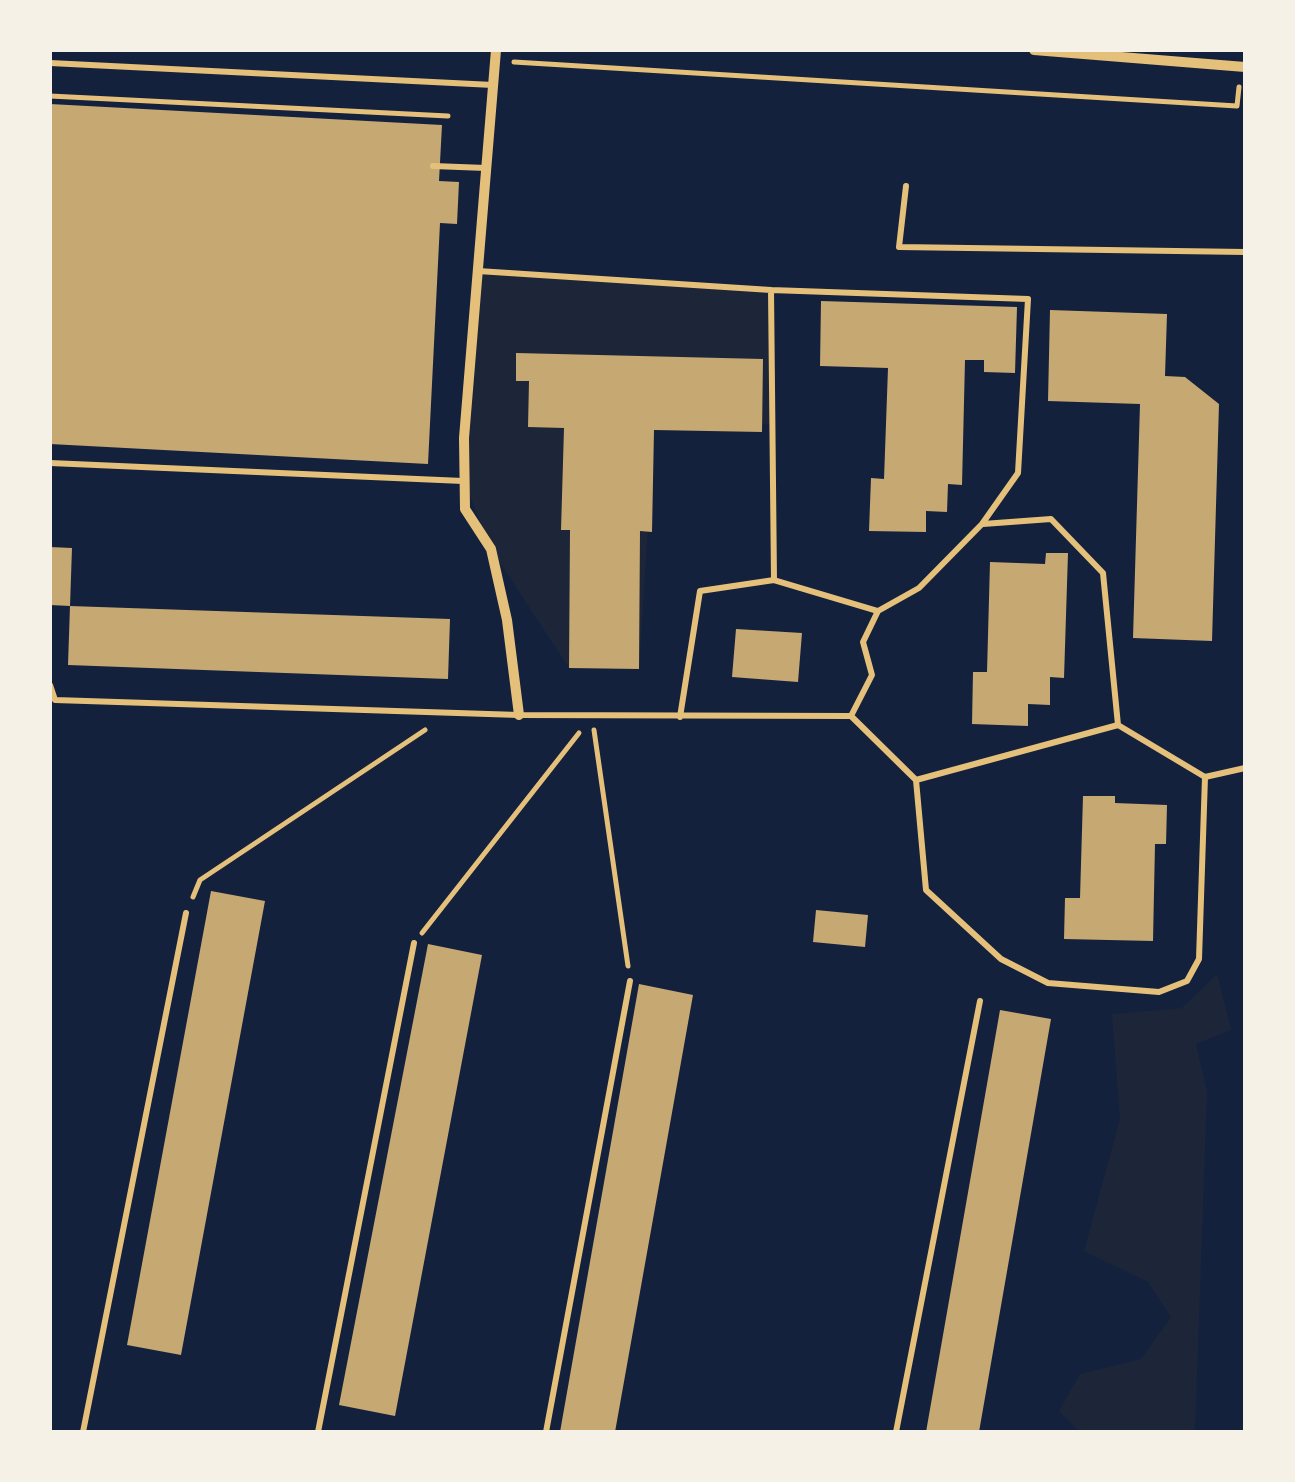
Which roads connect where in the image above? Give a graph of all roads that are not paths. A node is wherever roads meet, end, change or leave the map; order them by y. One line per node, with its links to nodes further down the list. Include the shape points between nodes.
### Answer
1 (1034, 50): 4 (street)
2 (495, 55): 5 (street)
3 (50, 64): 5 (lane)
4 (1245, 67)
5 (493, 85): 7 (street)
6 (433, 166): 7 (lane)
7 (486, 168): 10 (street)
8 (906, 186): 9 (lane, via 899,247)
9 (1245, 252)
10 (478, 270): 11 (lane); 13 (street)
11 (771, 290): 14 (lane, via 1028,299 1018,473); 15 (lane)
12 (50, 463): 13 (lane)
13 (464, 480): 18 (street, via 465,509 490,549 503,602)
14 (982, 524): 16 (lane, via 919,588); 21 (lane, via 1051,520 1103,573)
15 (774, 580): 16 (lane); 20 (lane, via 700,591)
16 (878, 611): 19 (lane, via 862,642 872,675)
17 (50, 686): 18 (lane, via 55,700)
18 (519, 715): 20 (lane)
19 (851, 716): 20 (lane); 24 (lane)
20 (680, 717)
21 (1118, 725): 23 (lane); 24 (lane)
22 (1245, 768): 23 (lane)
23 (1206, 776): 24 (lane, via 1199,959 1187,981 1159,992 1048,984 1002,959 926,890)
24 (916, 780)
25 (186, 913): 29 (lane)
26 (414, 943): 30 (lane)
27 (630, 981): 31 (lane)
28 (980, 1001): 32 (lane)
29 (83, 1432)
30 (318, 1432)
31 (546, 1432)
32 (896, 1432)

